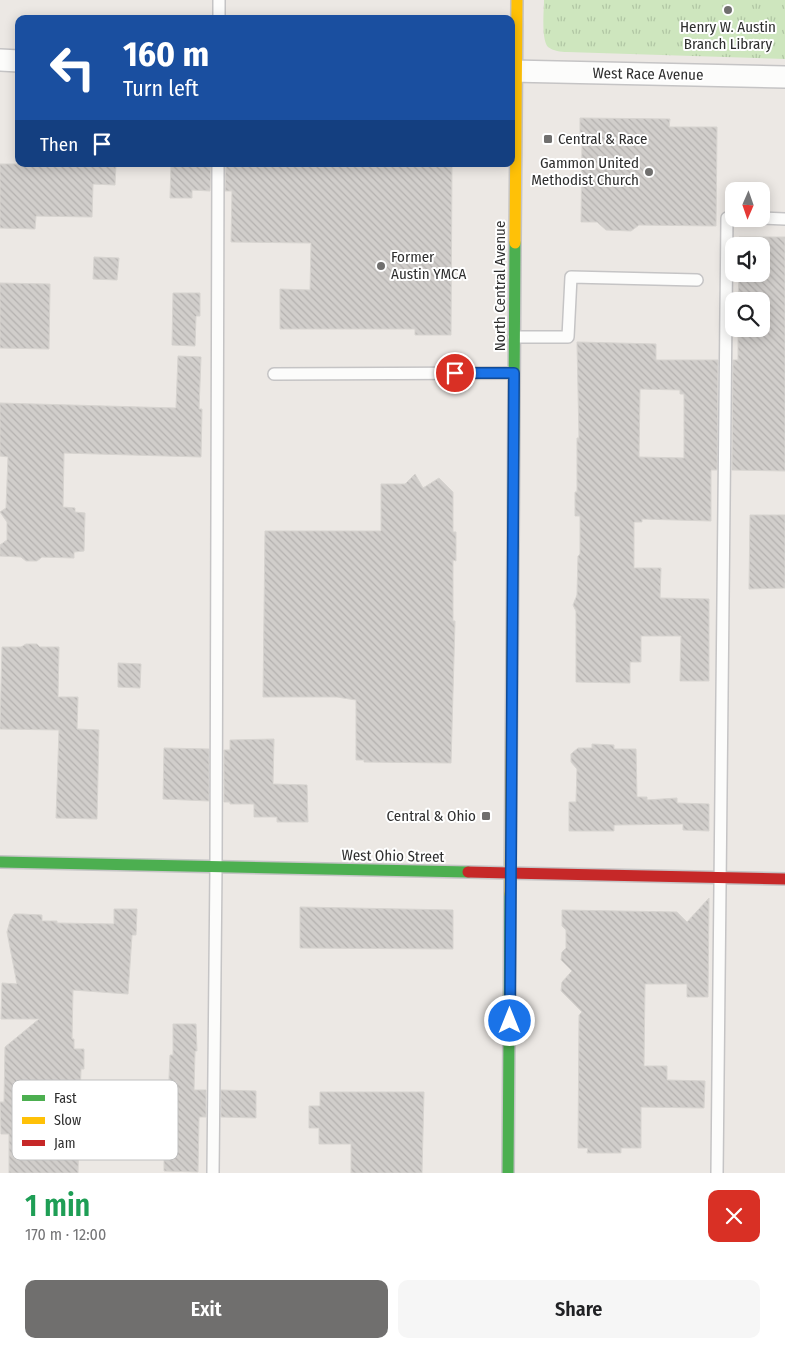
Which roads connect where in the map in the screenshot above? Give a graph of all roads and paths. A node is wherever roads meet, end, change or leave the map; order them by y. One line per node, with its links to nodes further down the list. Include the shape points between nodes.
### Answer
1 (219, 0): 3 (lane)
2 (517, 0): 4 (street, North Central Avenue)
3 (219, 15)
4 (515, 47)
5 (0, 60): 6 (street)
6 (15, 61)
7 (515, 71): 8 (street, West Race Avenue)
8 (785, 77)
9 (218, 167): 19 (lane)
10 (514, 167): 15 (street, North Central Avenue)
11 (770, 218): 12 (lane)
12 (785, 219)
13 (727, 228): 21 (lane)
14 (697, 280): 15 (lane, via 571,277 568,337)
15 (514, 337): 16 (street, North Central Avenue)
16 (514, 373): 17 (lane); 20 (street, North Central Avenue)
17 (274, 374)
18 (0, 862): 19 (street, West Ohio Street)
19 (216, 867): 20 (street, West Ohio Street); 23 (lane)
20 (511, 874): 21 (street, West Ohio Street); 24 (street, North Central Avenue)
21 (720, 878): 22 (street, West Ohio Street); 25 (lane)
22 (785, 879)
23 (213, 1173)
24 (508, 1173)
25 (717, 1173)

